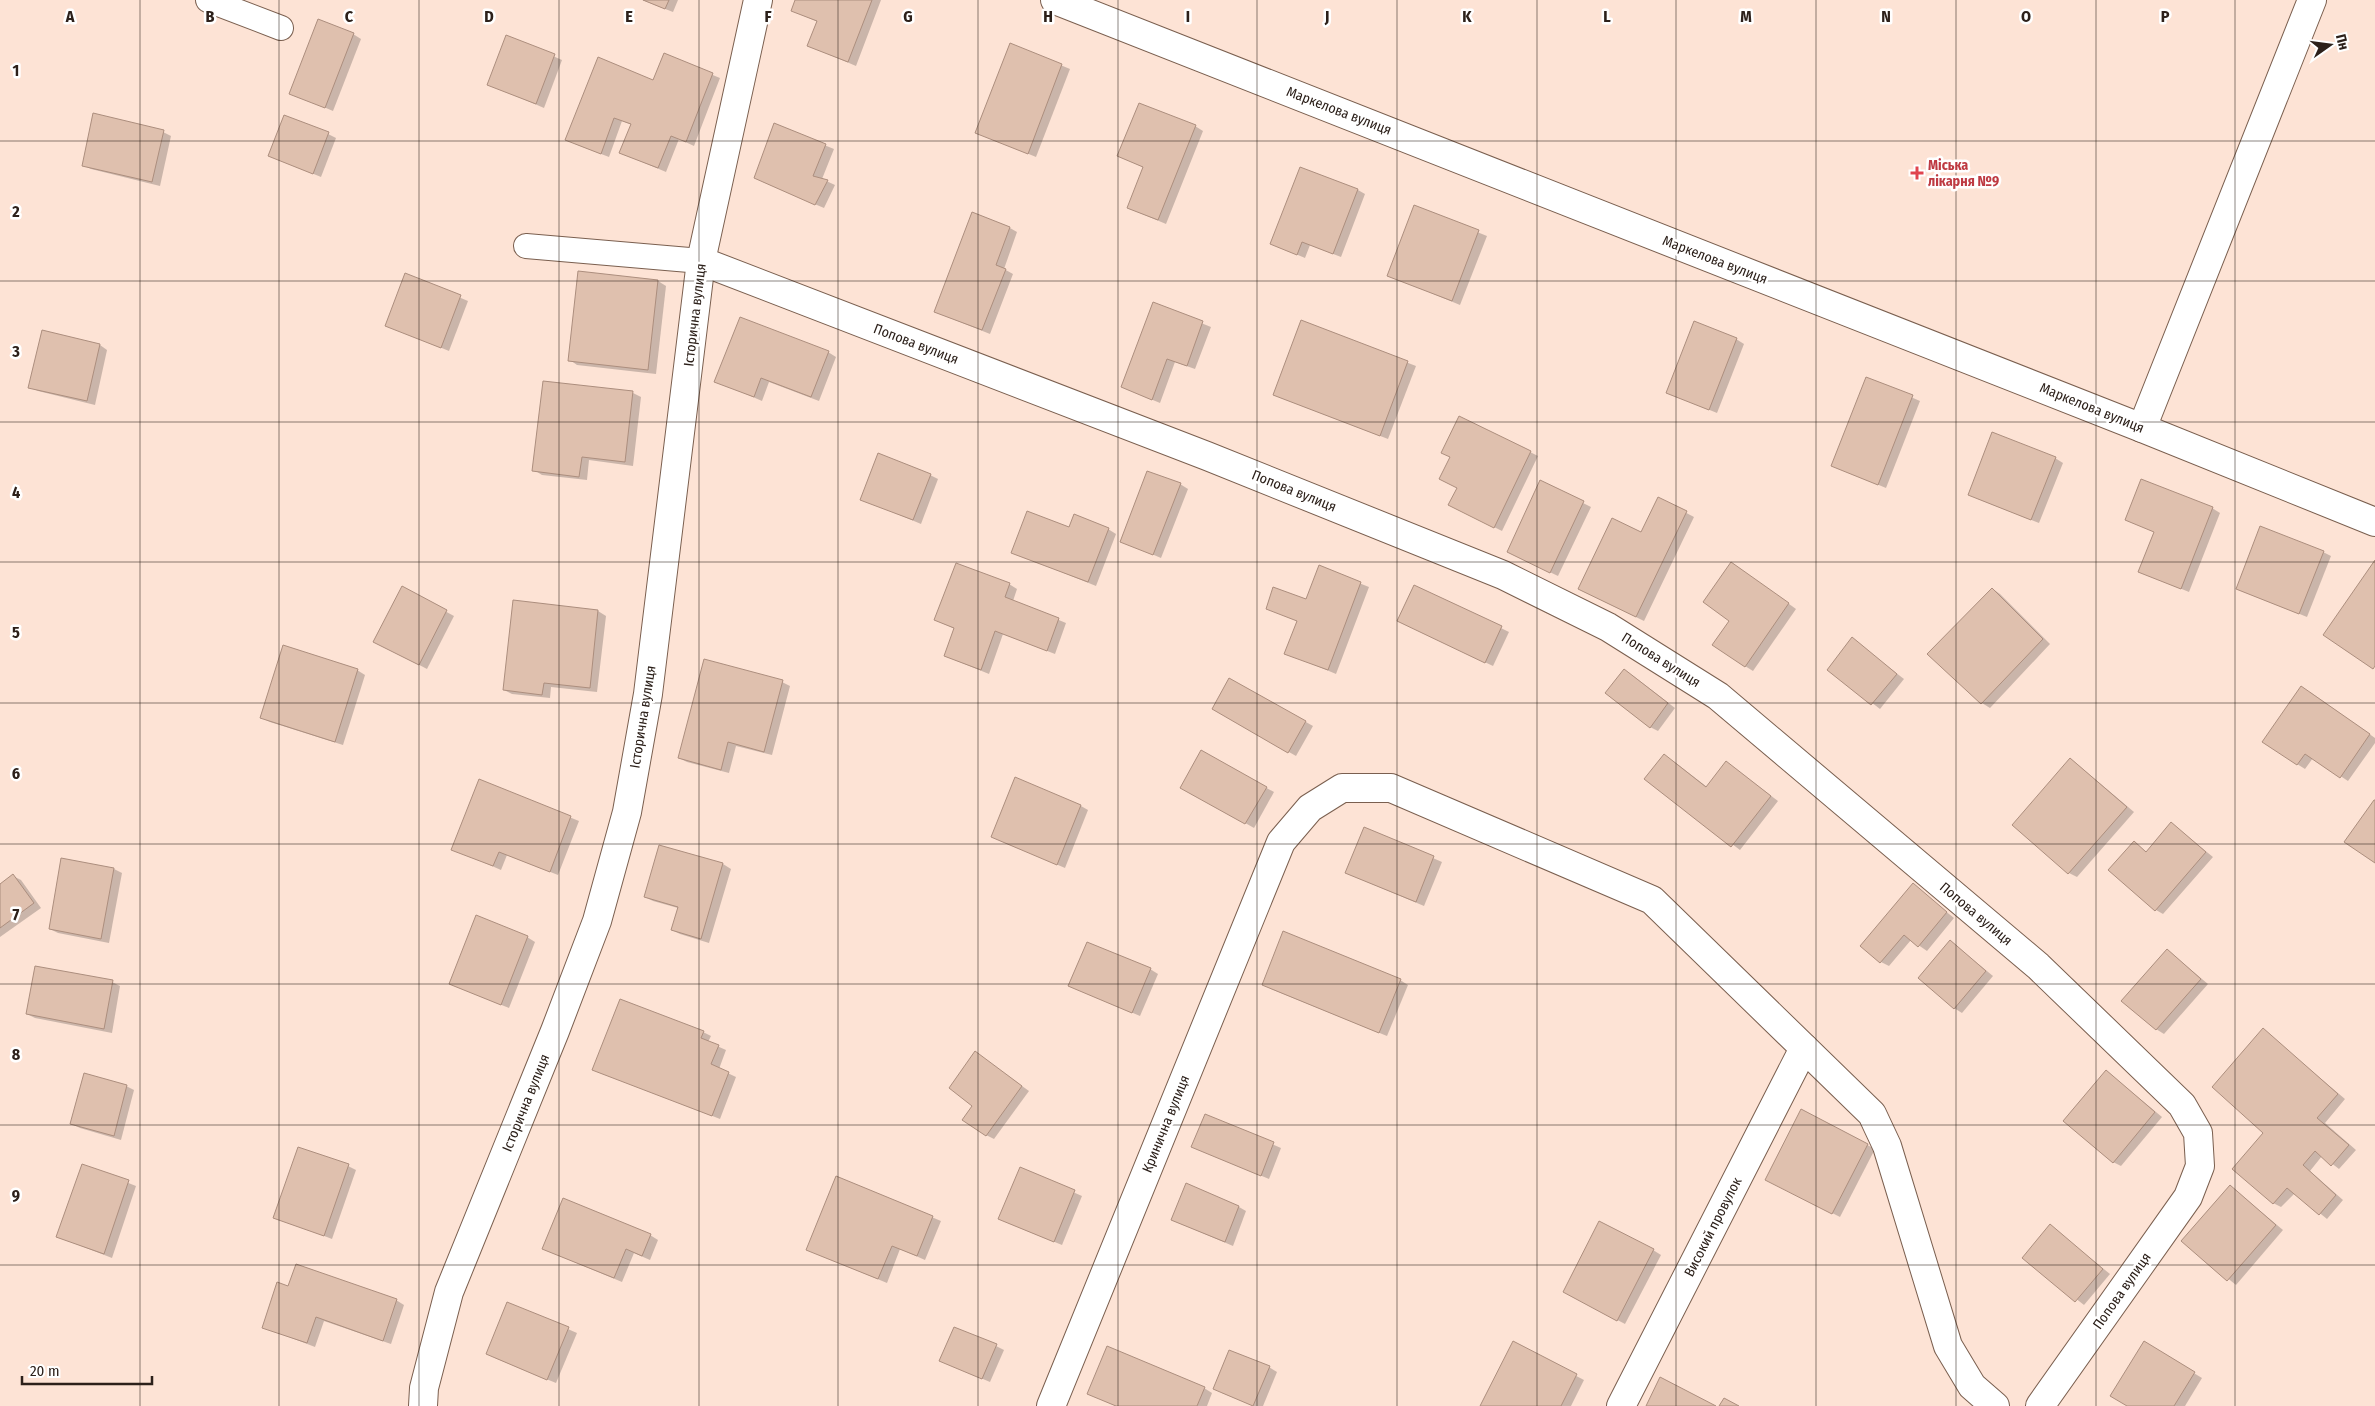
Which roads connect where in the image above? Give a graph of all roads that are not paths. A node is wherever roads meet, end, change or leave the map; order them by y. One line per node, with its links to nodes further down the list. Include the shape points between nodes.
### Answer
1 (208, 0): 5 (lane)
2 (758, 0): 7 (street, Історична вулиця)
3 (1055, 0): 8 (street, Маркелова вулиця)
4 (2312, 0): 8 (street)
5 (281, 28)
6 (526, 246): 7 (lane)
7 (701, 260): 11 (street, Історична вулиця, via 648,694 627,812 594,930 449,1292 424,1388); 15 (street, Попова вулиця, via 1198,452 1503,575 1608,627 1718,696 2038,966 2182,1105 2198,1133 2200,1166 2188,1198)
8 (2142, 428): 9 (street, Маркелова вулиця)
9 (2375, 522)
10 (1804, 1048): 12 (street, Кринична вулиця, via 1652,900 1391,788 1342,788 1310,808 1280,842); 13 (street, Високий провулок); 14 (street, Кринична вулиця, via 1872,1114 1887,1146 1948,1346 1972,1386)
11 (423, 1406)
12 (1051, 1406)
13 (1621, 1406)
14 (1995, 1406)
15 (2040, 1406)

